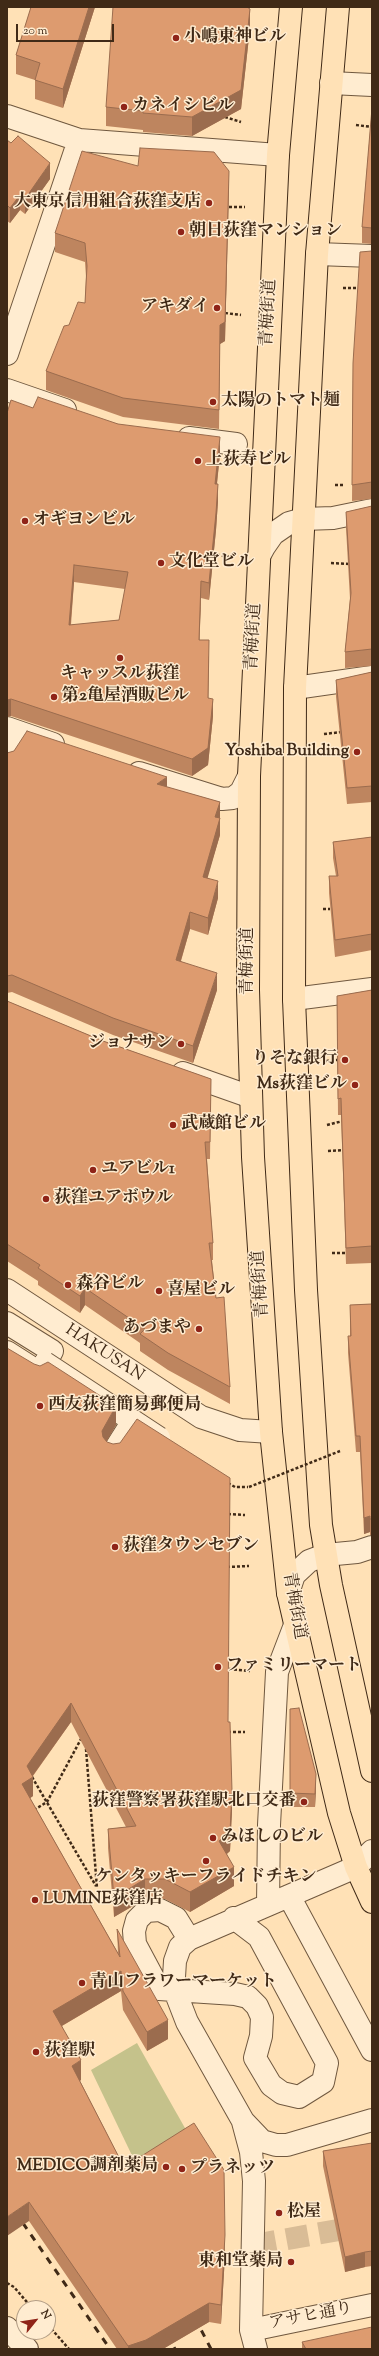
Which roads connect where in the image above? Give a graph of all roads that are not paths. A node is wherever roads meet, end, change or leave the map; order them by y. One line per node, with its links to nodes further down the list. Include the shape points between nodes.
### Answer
1 (291, 7): 7 (main road, 青梅街道)
2 (338, 7): 3 (main road)
3 (331, 83): 4 (street); 8 (main road)
4 (372, 85)
5 (7, 116): 6 (street)
6 (78, 140): 7 (street); 10 (street)
7 (278, 154): 17 (main road, 青梅街道)
8 (317, 254): 9 (street); 16 (main road)
9 (372, 256)
10 (7, 354)
11 (7, 390): 12 (street)
12 (83, 416)
13 (167, 435): 14 (street)
14 (236, 444)
15 (372, 510): 16 (street, via 333,518)
16 (303, 519): 17 (street, via 289,523 273,534); 19 (main road)
17 (258, 558): 24 (main road, 青梅街道)
18 (372, 677): 19 (street)
19 (295, 688): 26 (main road)
20 (14, 730): 21 (street); 22 (street)
21 (73, 750)
22 (7, 758)
23 (118, 766): 24 (street, via 222,799 233,798 241,792)
24 (249, 776): 28 (main road, 青梅街道, via 248,990)
25 (372, 989): 26 (street)
26 (294, 999): 38 (main road, via 306,1290)
27 (166, 1067): 28 (street)
28 (251, 1097): 34 (main road, 青梅街道)
29 (7, 1290): 34 (street, HAKUSAN, via 201,1417 240,1430)
30 (7, 1323): 32 (street, via 52,1351)
31 (7, 1352): 32 (street, via 40,1372)
32 (45, 1363): 33 (street, bridge)
33 (133, 1421): 35 (street, bridge); 36 (street, bridge)
34 (271, 1432): 39 (main road, 青梅街道)
35 (177, 1449)
36 (114, 1451)
37 (372, 1547): 38 (street, via 357,1552)
38 (325, 1555): 39 (street, via 309,1561 294,1575); 41 (main road)
39 (288, 1593): 40 (main road, 青梅街道)
40 (295, 1625): 43 (main road, 青梅街道, via 339,1813); 46 (street, via 277,1672 269,1825)
41 (372, 1771)
42 (372, 1851): 43 (street)
43 (364, 1868): 44 (street); 45 (main road, 青梅街道)
44 (289, 1896): 46 (street); 50 (street)
45 (372, 1902)
46 (268, 1904): 47 (street)
47 (234, 1918): 48 (street); 49 (street, via 259,1937 327,2063 323,2082 299,2097 282,2093 271,2085 255,2058 261,2036 262,2017 257,2006 248,1997)
48 (189, 1939): 49 (street, via 180,1947 175,1961); 49 (street, via 176,1918 160,1910 146,1912 137,1920 134,1944 140,1957 159,1989)
49 (175, 1991): 52 (street, via 187,2022)
50 (372, 2050)
51 (372, 2120): 52 (street, via 287,2145 262,2141)
52 (243, 2121): 54 (street, via 251,2152 254,2181)
53 (372, 2305): 54 (street, アサヒ通り)
54 (254, 2339)

